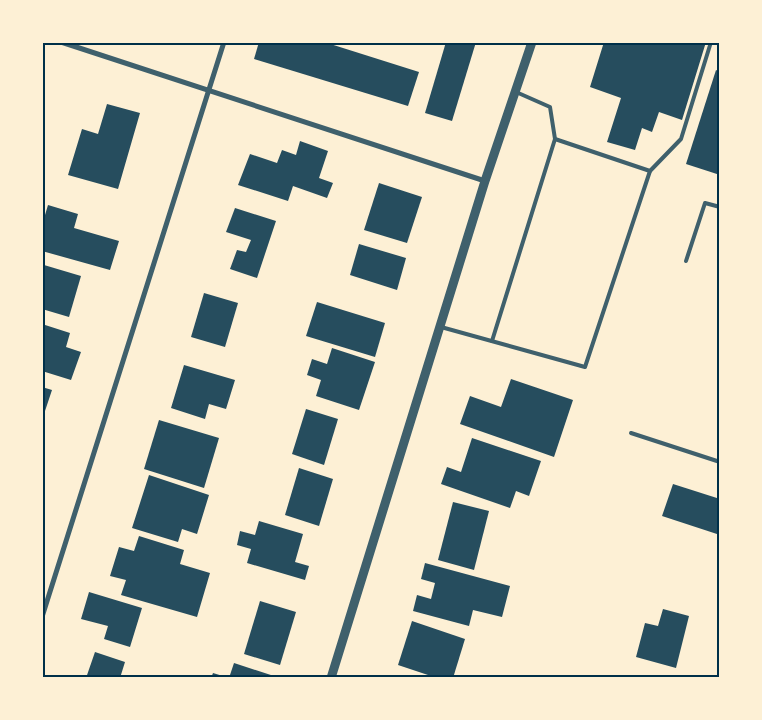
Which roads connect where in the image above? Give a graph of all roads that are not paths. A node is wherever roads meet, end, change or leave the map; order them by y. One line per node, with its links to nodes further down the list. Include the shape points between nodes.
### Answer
1 (61, 42): 5 (street)
2 (224, 42): 5 (street)
3 (532, 42): 6 (street)
4 (711, 42): 8 (lane, via 681,139)
5 (208, 90): 9 (street); 16 (street)
6 (515, 92): 7 (lane, via 550,107); 9 (street)
7 (555, 139): 8 (lane); 13 (lane)
8 (650, 170): 13 (lane, via 586,367)
9 (485, 180): 12 (street)
10 (720, 208): 11 (lane, via 705,203)
11 (686, 261)
12 (440, 327): 13 (lane); 17 (street)
13 (492, 341)
14 (631, 434): 15 (lane)
15 (720, 462)
16 (42, 617)
17 (330, 678)

